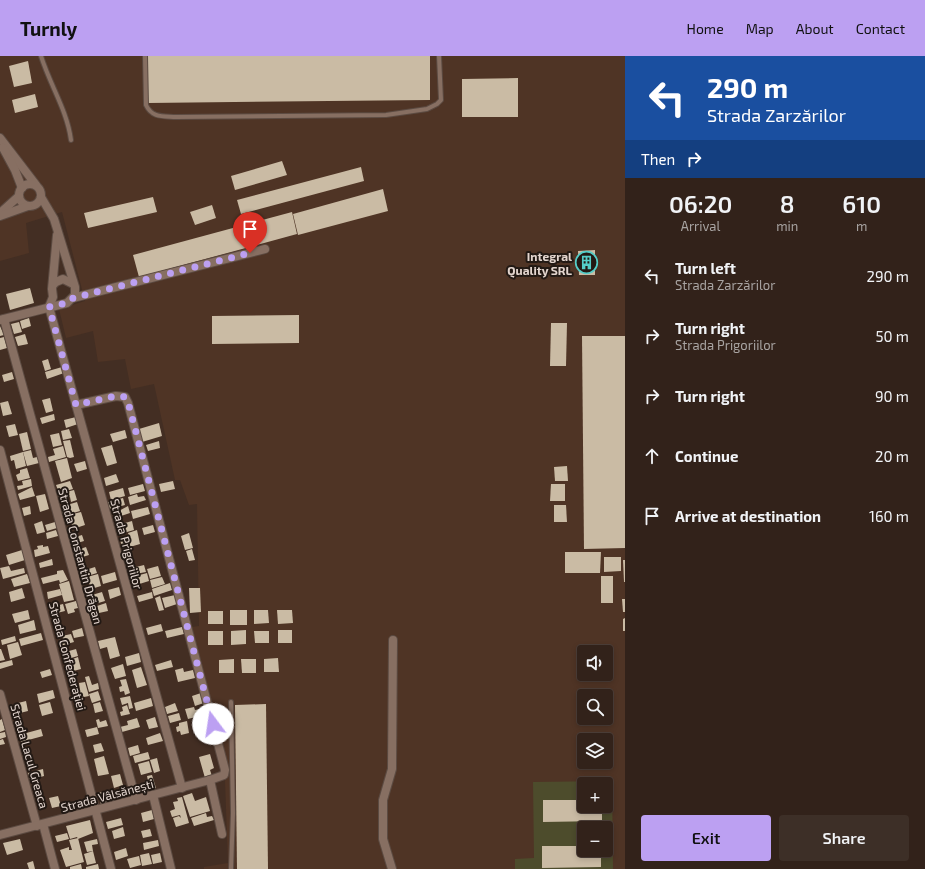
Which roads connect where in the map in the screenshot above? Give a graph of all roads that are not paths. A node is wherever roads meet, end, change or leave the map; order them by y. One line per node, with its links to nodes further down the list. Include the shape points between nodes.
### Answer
1 (41, 56): 5 (lane, via 67,119)
2 (145, 56): 3 (lane, via 146,105 154,116 176,117 386,115 427,110 441,100)
3 (439, 56)
4 (0, 138): 7 (street)
5 (71, 140)
6 (0, 142): 8 (street)
7 (36, 185): 8 (street, via 28,184); 9 (street)
8 (20, 192): 10 (street, via 22,203); 12 (street)
9 (41, 197): 10 (street); 11 (street)
10 (32, 205): 11 (street); 13 (street)
11 (48, 206): 14 (street)
12 (0, 213)
13 (0, 216)
14 (57, 230): 16 (street); 17 (street)
15 (265, 249): 19 (street)
16 (73, 284): 17 (street, via 63,279); 19 (street, via 76,291)
17 (53, 285): 18 (street)
18 (53, 297): 20 (street); 21 (street)
19 (73, 298): 20 (street)
20 (63, 303): 21 (street)
21 (49, 307): 22 (street); 23 (street, Strada Prigoriilor)
22 (2, 319): 33 (street, Strada Constantin Drăgan)
23 (76, 405): 28 (street, via 116,396 125,397 128,402 204,686 225,770); 31 (street, Strada Prigoriilor)
24 (0, 450): 34 (street, Strada Confederației)
25 (393, 640): 42 (street, via 392,769 384,800 383,839)
26 (0, 694): 35 (street, Strada Lacul Greaca)
27 (231, 702): 29 (lane)
28 (222, 776): 29 (lane); 30 (street, Strada Vâlsănești)
29 (232, 778): 41 (lane)
30 (210, 780): 31 (street, Strada Vâlsănești); 36 (street)
31 (182, 788): 32 (street, Strada Vâlsănești)
32 (153, 795): 33 (street, Strada Vâlsănești); 40 (street)
33 (136, 800): 34 (street, Strada Vâlsănești)
34 (97, 811): 35 (street, Strada Vâlsănești); 39 (street, Strada Confederației)
35 (40, 825): 37 (street, Strada Vâlsănești); 38 (street, Strada Lacul Greaca)
36 (222, 834)
37 (0, 835)
38 (55, 869)
39 (111, 869)
40 (171, 869)
41 (231, 869)
42 (392, 869)

